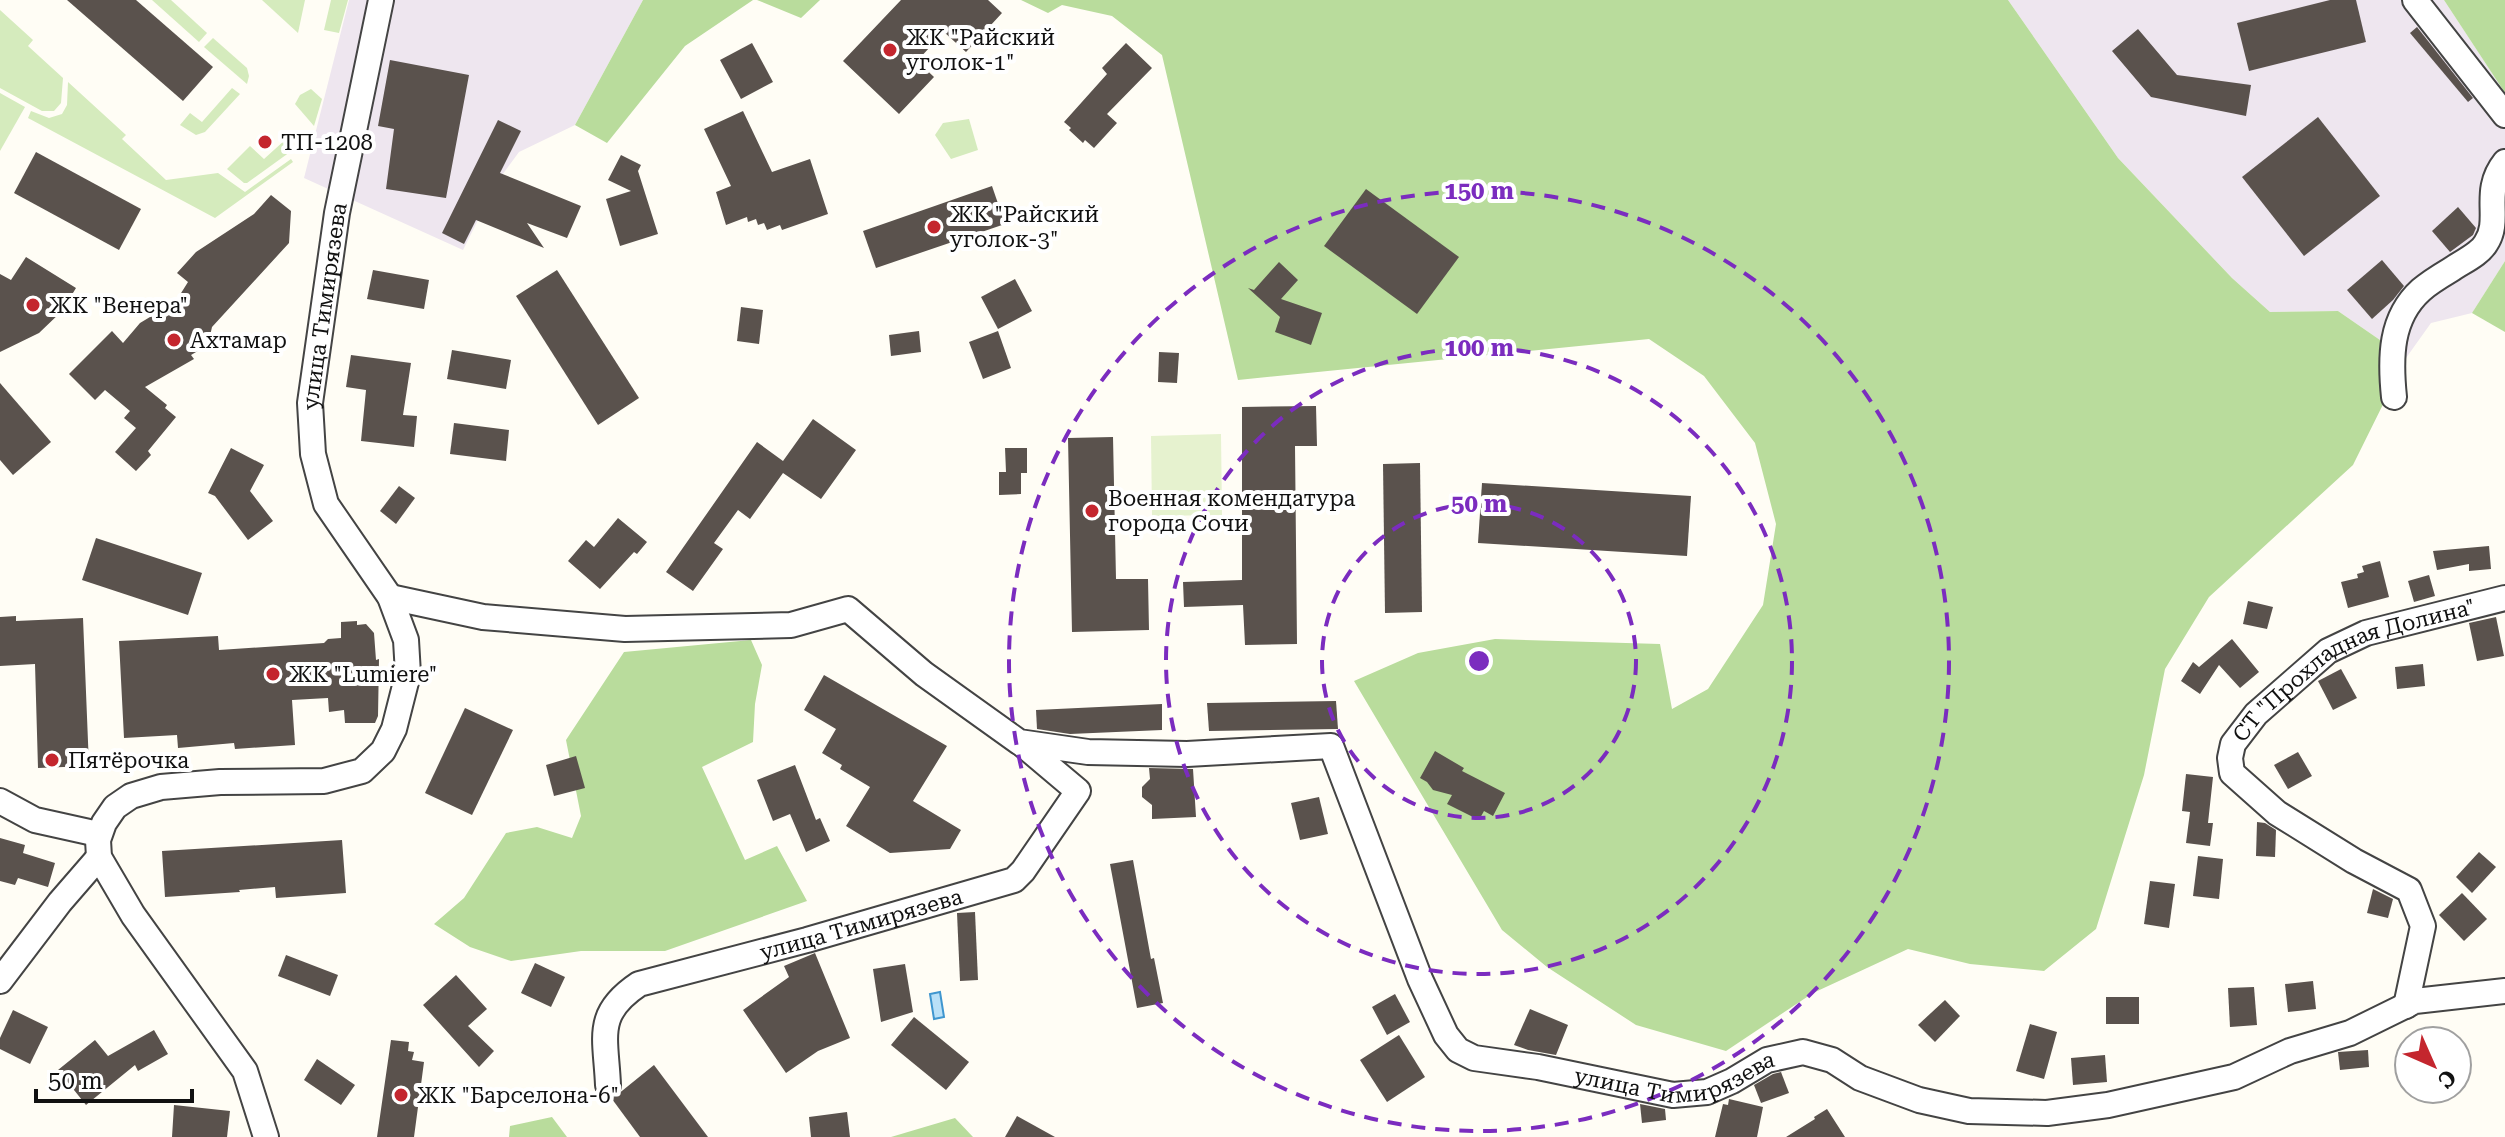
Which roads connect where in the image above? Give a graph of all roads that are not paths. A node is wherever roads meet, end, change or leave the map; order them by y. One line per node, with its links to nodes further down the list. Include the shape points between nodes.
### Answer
1 (381, 0): 6 (street, улица Тимирязева, via 337,213 310,403 313,454 326,504)
2 (2415, 0): 3 (street)
3 (2505, 115)
4 (2505, 162): 5 (street, via 2492,185 2485,246 2421,290 2404,309 2394,335)
5 (2394, 397)
6 (390, 597): 8 (street, улица Тимирязева, via 483,617 625,629 791,625 848,609 924,674); 10 (street, улица Тимирязева, via 406,640 408,674 394,729 383,751 362,771 324,781 161,787 115,807)
7 (2505, 598): 13 (street, СТ "Прохладная Долина", via 2366,633 2328,651 2256,714 2233,744 2232,773 2277,813 2409,890 2423,926)
8 (1019, 742): 13 (street, улица Тимирязева, via 1088,752 1187,754 1331,746 1446,1035 1458,1050 1504,1064 1673,1095 1707,1092 1767,1060 1803,1052 1919,1100 1969,1111 2047,1113 2234,1077); 14 (street, улица Тимирязева, via 1078,791 1014,880 639,984 621,996 605,1024)
9 (0, 801): 10 (street)
10 (99, 846): 11 (street, улица Тимирязева); 15 (street, via 133,915 245,1071)
11 (0, 981)
12 (2505, 991): 13 (street, улица Тимирязева)
13 (2406, 1006)
14 (608, 1085)
15 (266, 1137)

